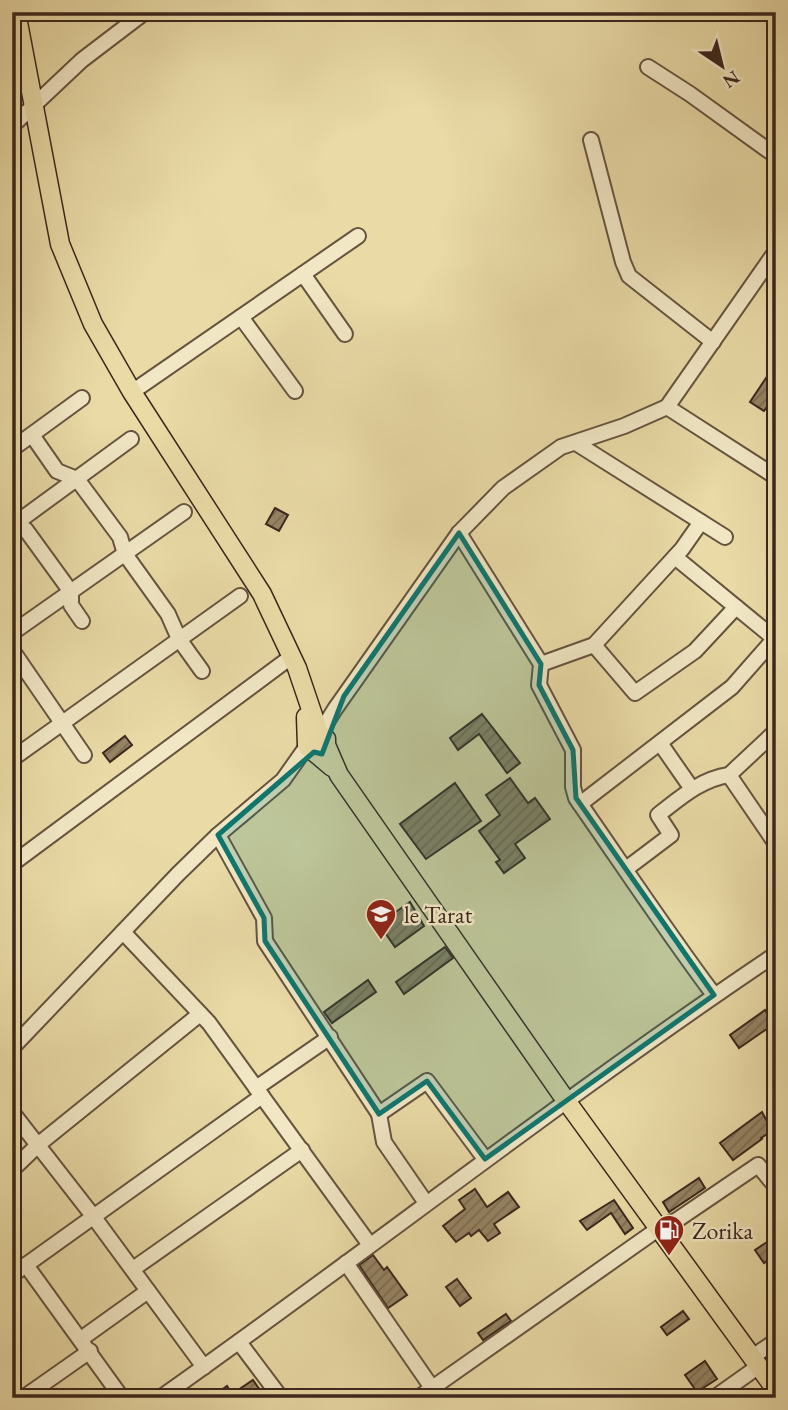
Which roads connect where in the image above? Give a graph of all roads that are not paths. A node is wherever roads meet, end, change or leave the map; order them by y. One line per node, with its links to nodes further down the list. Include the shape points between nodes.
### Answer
1 (16, 12): 4 (main road)
2 (145, 12): 4 (street)
3 (649, 67): 7 (street)
4 (34, 104): 5 (street); 15 (main road, via 60,244 93,324)
5 (12, 126)
6 (591, 140): 13 (street, via 629,276)
7 (776, 156)
8 (358, 236): 10 (street)
9 (776, 251): 13 (street)
10 (303, 274): 11 (street); 12 (street)
11 (241, 317): 14 (street); 15 (street)
12 (345, 334)
13 (713, 342): 17 (street)
14 (295, 391)
15 (132, 392): 40 (main road, via 262,594)
16 (82, 398): 18 (street)
17 (667, 407): 20 (street); 22 (street)
18 (32, 435): 21 (street); 23 (street, via 57,471)
19 (131, 439): 23 (street)
20 (576, 443): 25 (street); 27 (street, via 561,447 503,488)
21 (12, 449)
22 (776, 477)
23 (77, 479): 26 (street); 29 (street, via 120,537)
24 (184, 512): 29 (street)
25 (701, 522): 28 (street); 30 (street)
26 (13, 523): 31 (street, via 26,530)
27 (459, 533): 41 (street); 45 (street, via 344,696)
28 (725, 537)
29 (125, 554): 31 (street); 36 (street, via 168,614)
30 (675, 557): 33 (street); 38 (street)
31 (71, 593): 34 (street, via 71,605); 35 (street)
32 (240, 596): 36 (street)
33 (736, 607): 37 (street); 38 (street, via 695,651 635,693)
34 (82, 621)
35 (12, 634)
36 (178, 639): 42 (street); 43 (street)
37 (775, 642): 46 (street, via 732,687)
38 (594, 645): 41 (street)
39 (12, 650): 43 (street)
40 (294, 663): 45 (main road); 54 (street)
41 (541, 664): 51 (street, via 539,685 573,750 573,787)
42 (202, 671)
43 (62, 723): 47 (street); 48 (street)
44 (776, 731): 49 (street)
45 (317, 743): 52 (street); 63 (main road)
46 (660, 743): 50 (street); 51 (street)
47 (84, 755)
48 (12, 759)
49 (729, 775): 50 (street); 53 (street)
50 (692, 789): 55 (street, via 658,815 671,835)
51 (580, 804): 55 (street)
52 (218, 835): 56 (street); 60 (street, via 264,918 265,941)
53 (776, 844)
54 (12, 864)
55 (626, 869): 58 (street)
56 (123, 932): 59 (street); 61 (street)
57 (776, 954): 58 (street)
58 (714, 995): 63 (street)
59 (200, 1014): 62 (street); 66 (street)
60 (330, 1037): 62 (street); 65 (street)
61 (12, 1048)
62 (259, 1092): 67 (street); 72 (street)
63 (567, 1102): 68 (street); 73 (main road)
64 (12, 1112): 66 (street)
65 (379, 1114): 68 (street, via 426,1081); 71 (street, via 384,1142)
66 (39, 1144): 69 (street); 72 (street)
67 (302, 1150): 74 (street); 77 (street)
68 (485, 1159): 71 (street)
69 (12, 1170)
70 (776, 1187): 73 (street, via 758,1165)
71 (426, 1203): 74 (street)
72 (93, 1216): 76 (street); 77 (street)
73 (658, 1228): 83 (main road); 86 (street)
74 (370, 1245): 75 (street)
75 (346, 1262): 81 (street); 86 (street)
76 (26, 1265): 78 (street); 82 (street)
77 (133, 1269): 79 (street)
78 (12, 1275)
79 (148, 1291): 82 (street); 84 (street)
80 (776, 1341): 83 (street)
81 (239, 1342): 84 (street); 90 (street)
82 (85, 1345): 87 (street); 88 (street)
83 (755, 1362): 85 (main road); 92 (street)
84 (204, 1367): 89 (street)
85 (776, 1390)
86 (436, 1393): 91 (street)
87 (23, 1398)
88 (122, 1398)
89 (160, 1398)
90 (281, 1398)
91 (418, 1398)
92 (714, 1398)

